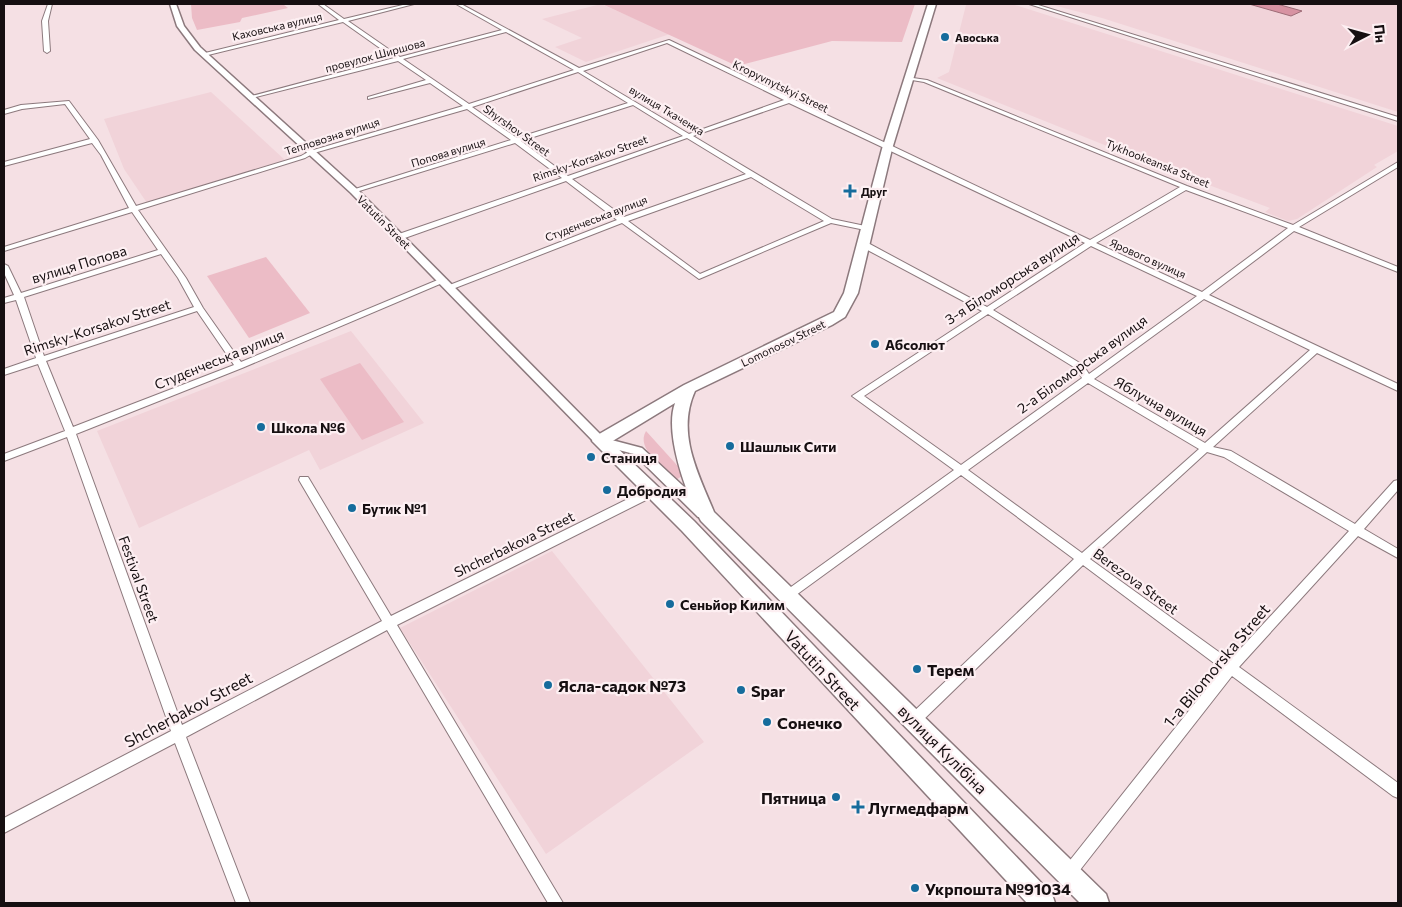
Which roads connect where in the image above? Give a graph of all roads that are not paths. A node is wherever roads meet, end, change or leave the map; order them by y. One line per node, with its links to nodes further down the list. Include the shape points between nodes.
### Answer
1 (12, 4): 9 (street)
2 (50, 4): 13 (street, via 45,22)
3 (174, 4): 14 (street, Vatutin Street, via 179,24)
4 (320, 4): 10 (street, Shyrshov Street)
5 (412, 4): 10 (street, Каховська вулиця)
6 (458, 4): 11 (street, вулиця Ткаченка)
7 (932, 4): 17 (main road, Lomonosov Street)
8 (1031, 4): 25 (street)
9 (4, 5)
10 (346, 20): 14 (street, Каховська вулиця); 15 (street, Shyrshov Street)
11 (505, 31): 15 (street, провулок Ширшова); 16 (street, вулиця Ткаченка)
12 (667, 41): 16 (street, Тепловозна вулиця); 21 (street, Kropyvnytskyi Street)
13 (47, 51)
14 (204, 54): 19 (street, Vatutin Street)
15 (400, 59): 18 (street, Shyrshov Street); 19 (street, провулок Ширшова)
16 (578, 70): 22 (street, вулиця Ткаченка); 23 (street, Тепловозна вулиця)
17 (908, 78): 29 (main road, Lomonosov Street); 35 (street, Tykhookeanska Street, via 925,81)
18 (430, 81): 20 (street); 23 (street, Shyrshov Street)
19 (250, 98): 30 (street, Vatutin Street)
20 (370, 98)
21 (788, 101): 26 (street, Rimsky-Korsakov Street); 29 (street, Kropyvnytskyi Street)
22 (634, 103): 26 (street, вулиця Ткаченка); 28 (street, Попова вулиця)
23 (467, 107): 28 (street, Shyrshov Street); 30 (street, Тепловозна вулиця)
24 (4, 112): 27 (street, via 66,102)
25 (1398, 119)
26 (689, 136): 33 (street, вулиця Ткаченка); 34 (street, Rimsky-Korsakov Street)
27 (94, 140): 31 (street); 37 (street)
28 (517, 141): 34 (street, Shyrshov Street); 36 (street, Попова вулиця)
29 (887, 149): 41 (main road, Lomonosov Street); 44 (street, Ярового вулиця)
30 (312, 152): 36 (street, Vatutin Street); 37 (street, Тепловозна вулиця)
31 (4, 164)
32 (1398, 164): 40 (street, 2-а Біломорська вулиця)
33 (752, 174): 38 (street, Студєнчеська вулиця); 39 (street, вулиця Ткаченка)
34 (566, 178): 38 (street, Shyrshov Street); 42 (street, Rimsky-Korsakov Street)
35 (1184, 187): 40 (street, Tykhookeanska Street); 44 (street, 3-я Біломорська вулиця)
36 (354, 191): 42 (street, Vatutin Street)
37 (134, 210): 45 (street, Тепловозна вулиця); 46 (street)
38 (623, 220): 39 (street, Shyrshov Street, via 699,277); 49 (street, Студєнчеська вулиця)
39 (830, 221): 41 (street, вулиця Ткаченка)
40 (1293, 228): 48 (street, Tykhookeanska Street); 50 (street, 2-а Біломорська вулиця)
41 (867, 229): 43 (main road, Lomonosov Street)
42 (399, 237): 49 (street, Vatutin Street)
43 (863, 244): 54 (street, Яблучна вулиця); 60 (main road, Lomonosov Street, via 851,292 840,314)
44 (1089, 244): 50 (street, Ярового вулиця); 54 (street, 3-я Біломорська вулиця)
45 (4, 250)
46 (162, 251): 51 (street, вулиця Попова); 53 (street)
47 (4, 266): 51 (street, Festival Street)
48 (1398, 270)
49 (446, 284): 57 (street, Студєнчеська вулиця); 64 (street, Vatutin Street)
50 (1204, 295): 55 (street, Ярового вулиця); 59 (street, 2-а Біломорська вулиця)
51 (19, 296): 52 (street, вулиця Попова); 56 (street, Festival Street)
52 (4, 301)
53 (199, 308): 56 (street, Rimsky-Korsakov Street); 57 (street)
54 (986, 310): 59 (street, Яблучна вулиця, via 1080,368); 62 (street, 3-я Біломорська вулиця)
55 (1316, 348): 61 (street, Ярового вулиця); 65 (street)
56 (41, 360): 58 (street, Rimsky-Korsakov Street); 63 (street, Festival Street)
57 (239, 366): 63 (street, Студєнчеська вулиця)
58 (4, 372)
59 (1087, 379): 65 (street, Яблучна вулиця); 67 (street, 2-а Біломорська вулиця)
60 (689, 388): 64 (main road, Lomonosov Street); 71 (main road, via 678,417 679,426 689,468)
61 (1398, 388)
62 (857, 396): 67 (street, Berezova Street)
63 (70, 432): 66 (street, Студєнчеська вулиця); 79 (street, Festival Street)
64 (600, 441): 70 (main road, Vatutin Street); 71 (street, via 638,451)
65 (1205, 448): 72 (street, Яблучна вулиця, via 1227,454); 74 (street)
66 (4, 458)
67 (961, 470): 74 (street, Berezova Street); 75 (street, 2-а Біломорська вулиця)
68 (304, 480): 76 (street)
69 (1398, 484): 72 (street, 1-a Bilomorska Street)
70 (652, 492): 76 (street, Shcherbakova Street); 85 (main road, Vatutin Street, via 688,526)
71 (707, 516): 75 (main road)
72 (1357, 531): 73 (street, Яблучна вулиця); 77 (street, 1-a Bilomorska Street)
73 (1398, 554)
74 (1082, 560): 77 (street, Berezova Street); 78 (street)
75 (788, 595): 78 (main road, вулиця Кулібіна)
76 (389, 622): 79 (street, Shcherbakov Street); 84 (street)
77 (1230, 669): 80 (street, Berezova Street); 82 (street, 1-a Bilomorska Street)
78 (914, 720): 82 (main road, вулиця Кулібіна)
79 (179, 734): 81 (street, Shcherbakov Street); 83 (street, Festival Street)
80 (1398, 791)
81 (4, 826)
82 (1068, 874): 86 (main road, вулиця Кулібіна)
83 (243, 903)
84 (556, 903)
85 (1043, 903)
86 (1097, 903)

